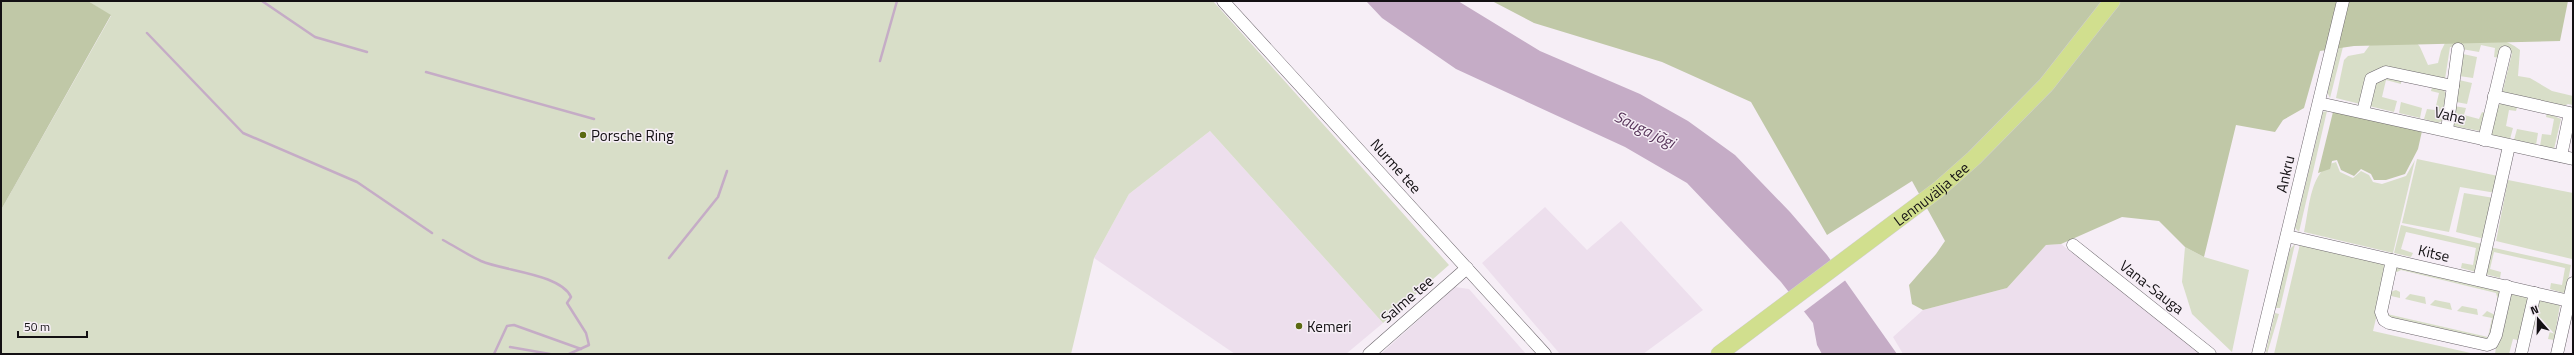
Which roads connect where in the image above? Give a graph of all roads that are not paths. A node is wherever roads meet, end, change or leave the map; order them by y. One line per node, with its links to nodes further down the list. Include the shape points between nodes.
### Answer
1 (1223, 1): 17 (street, Nurme tee)
2 (2112, 1): 23 (main road, Lennuvälja tee, via 2046,85 2006,128 1939,189)
3 (2344, 1): 8 (street, Ankru)
4 (2458, 49): 6 (street)
5 (2505, 52): 7 (street)
6 (2453, 86): 9 (street, via 2382,73 2371,79); 10 (street)
7 (2494, 96): 11 (street); 13 (street, via 2570,113)
8 (2319, 103): 9 (street, Vahe); 14 (street, Ankru)
9 (2363, 112): 10 (street, Vahe)
10 (2447, 130): 11 (street, Vahe)
11 (2484, 140): 12 (street, Vahe)
12 (2510, 146): 13 (street, Vahe); 18 (street)
13 (2567, 158)
14 (2287, 236): 16 (street, Kitse); 28 (street, Ankru)
15 (2073, 245): 27 (street, Vana-Sauga)
16 (2392, 260): 18 (street, Kitse); 20 (street, via 2381,312 2384,320 2389,323 2487,345 2492,343)
17 (1467, 268): 24 (street, Salme tee); 25 (street, Nurme tee)
18 (2479, 280): 20 (street, Kitse)
19 (2573, 283): 22 (street)
20 (2507, 286): 21 (street, Kitse)
21 (2535, 293): 22 (street, Kitse); 29 (street)
22 (2571, 301): 30 (street)
23 (1724, 350): 26 (street)
24 (1369, 354)
25 (1545, 354)
26 (1714, 354)
27 (2210, 354)
28 (2258, 354)
29 (2521, 354)
30 (2557, 354)

